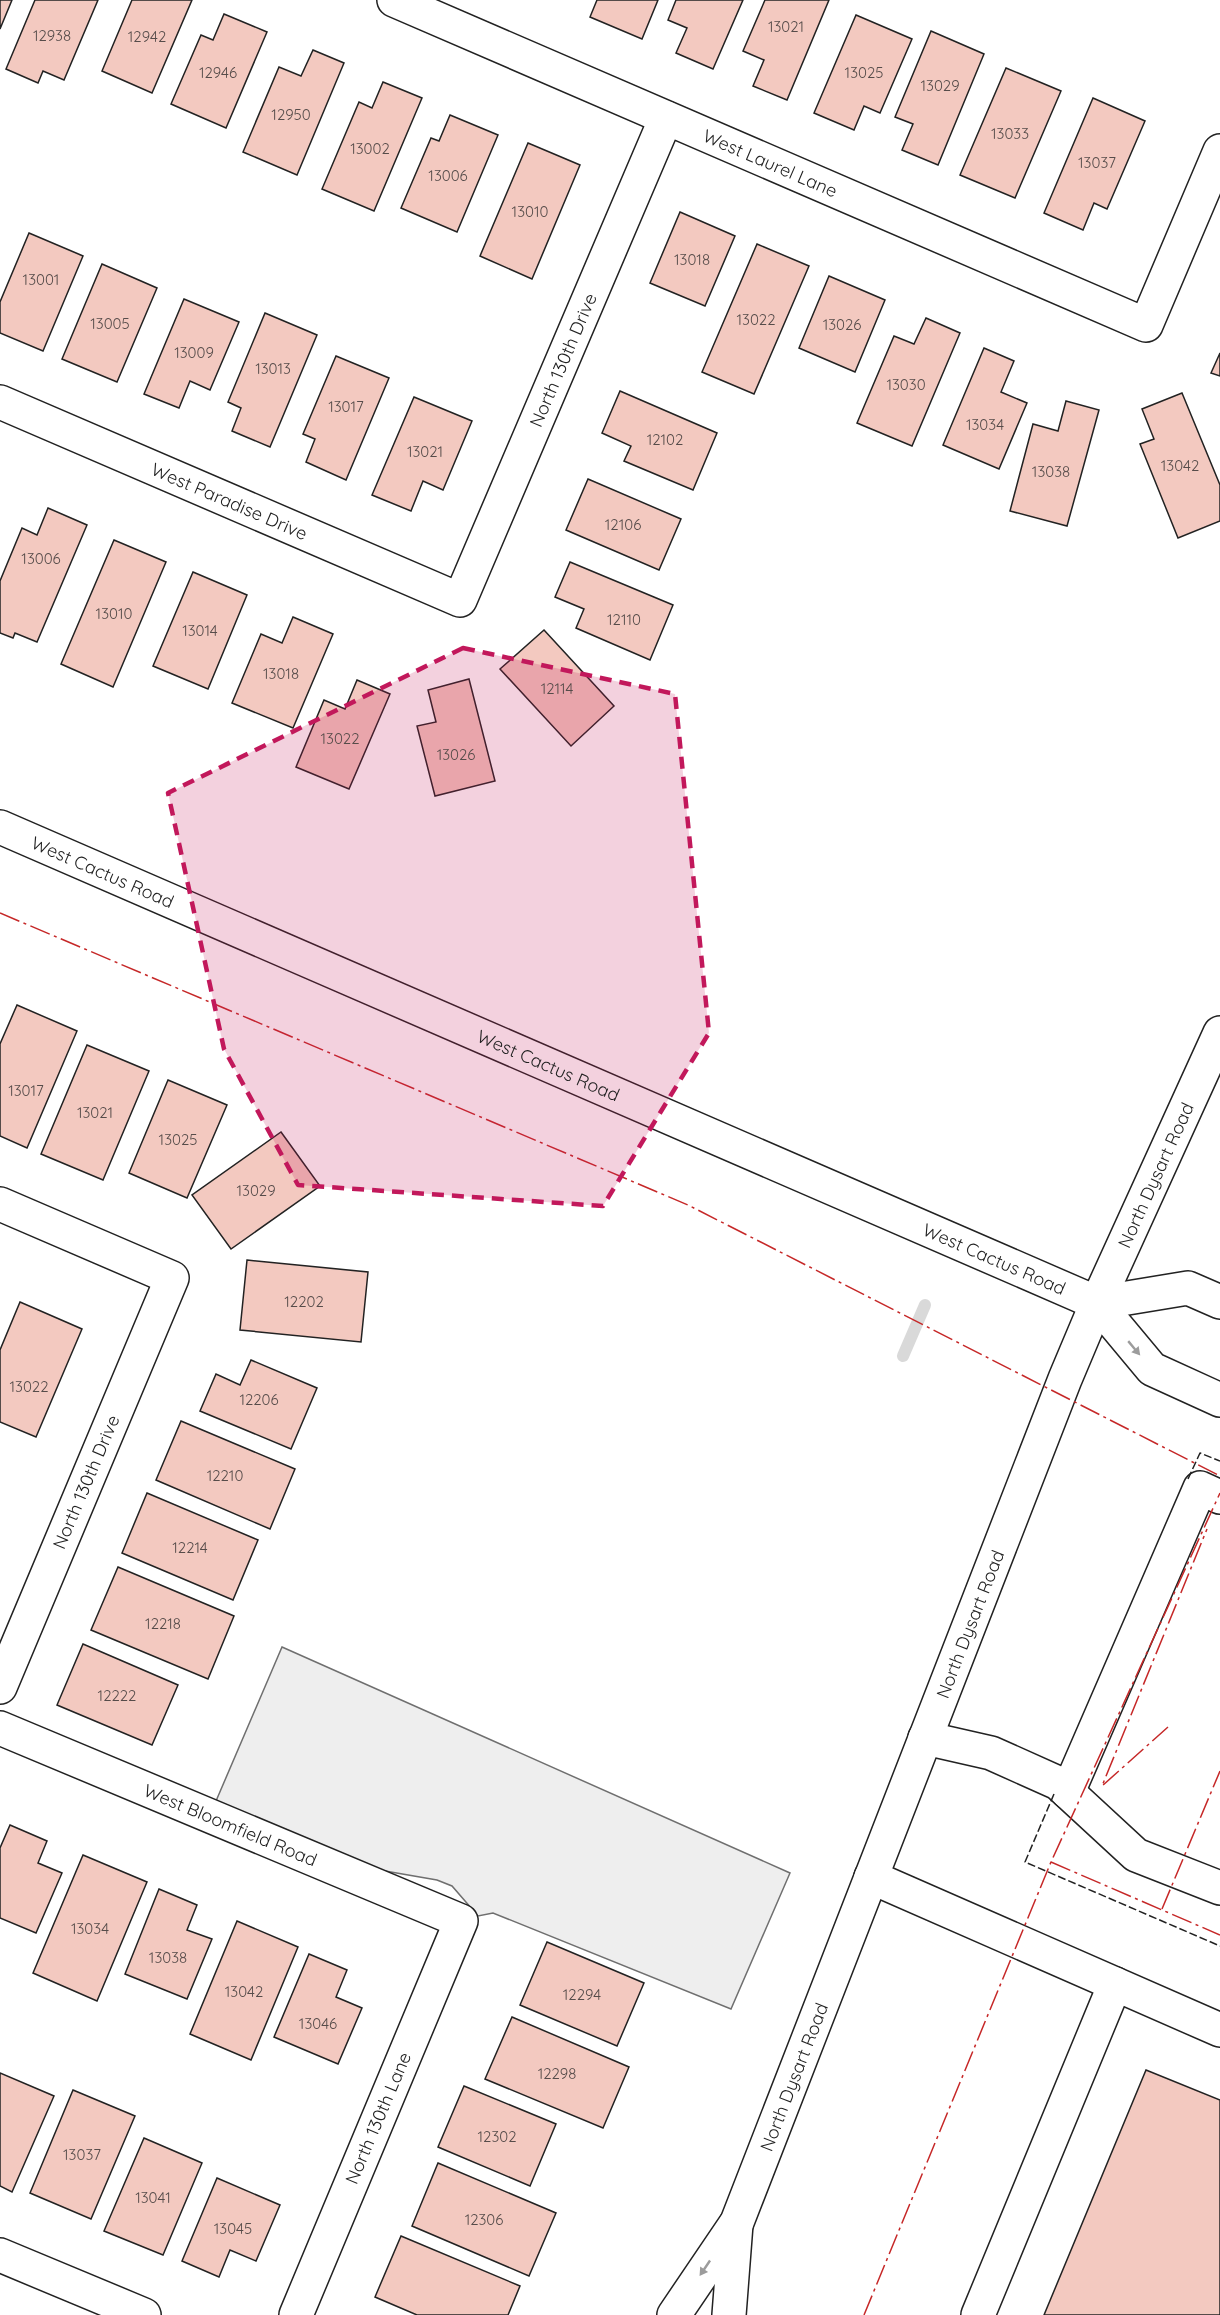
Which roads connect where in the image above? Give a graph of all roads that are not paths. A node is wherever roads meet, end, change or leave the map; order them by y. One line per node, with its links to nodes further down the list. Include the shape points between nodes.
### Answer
1 (394, 0): 2 (street, West Laurel Lane)
2 (666, 118): 3 (street, West Laurel Lane, via 1146,325); 5 (street, North 130th Drive)
3 (1220, 151)
4 (0, 402): 5 (street, West Paradise Drive)
5 (460, 600)
6 (0, 827): 10 (street, West Cactus Road)
7 (1220, 1033): 10 (street, North Dysart Road)
8 (0, 1204): 13 (street, North 130th Drive, via 172,1278)
9 (1220, 1302): 10 (street, via 1188,1288)
10 (1097, 1303): 11 (street, West Cactus Road, one-way to 11, via 1152,1369); 15 (street, North Dysart Road)
11 (1220, 1400)
12 (1220, 1497): 16 (street, via 1200,1488)
13 (0, 1687)
14 (0, 1728): 19 (street, West Bloomfield Road)
15 (925, 1738): 16 (street, via 991,1753 1059,1783); 17 (street, North Dysart Road)
16 (1068, 1792): 18 (street, via 1136,1855)
17 (871, 1877): 20 (street); 22 (street, North Dysart Road)
18 (1220, 1888)
19 (461, 1921): 25 (street, North 130th Lane)
20 (1115, 1984): 21 (street); 28 (street)
21 (1220, 2030)
22 (737, 2222): 26 (street, North Dysart Road, one-way to 26); 27 (street, North Dysart Road)
23 (0, 2254): 24 (street)
24 (144, 2315)
25 (296, 2315)
26 (674, 2315)
27 (729, 2315)
28 (978, 2315)

